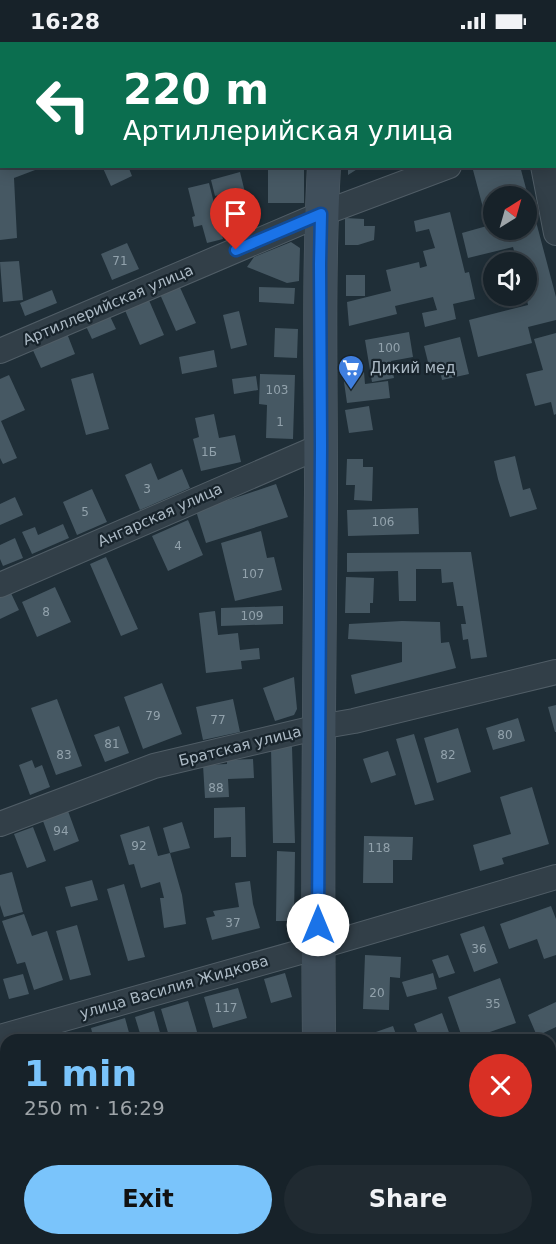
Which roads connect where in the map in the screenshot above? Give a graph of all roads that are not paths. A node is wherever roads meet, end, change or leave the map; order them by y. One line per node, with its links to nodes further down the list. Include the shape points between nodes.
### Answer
1 (324, 168): 4 (main road)
2 (444, 168): 4 (street, Артиллерийская улица)
3 (543, 168): 5 (street)
4 (321, 214): 6 (street, Артиллерийская улица); 7 (main road)
5 (556, 232)
6 (0, 351)
7 (321, 446): 8 (street, Ангарская улица); 10 (main road)
8 (0, 585)
9 (556, 672): 10 (street, Братская улица)
10 (319, 727): 11 (street, Братская улица, via 154,766); 13 (main road)
11 (0, 824)
12 (556, 877): 13 (street, улица Василия Жидкова)
13 (318, 947): 14 (street, улица Василия Жидкова); 15 (main road)
14 (11, 1034)
15 (320, 1034)

